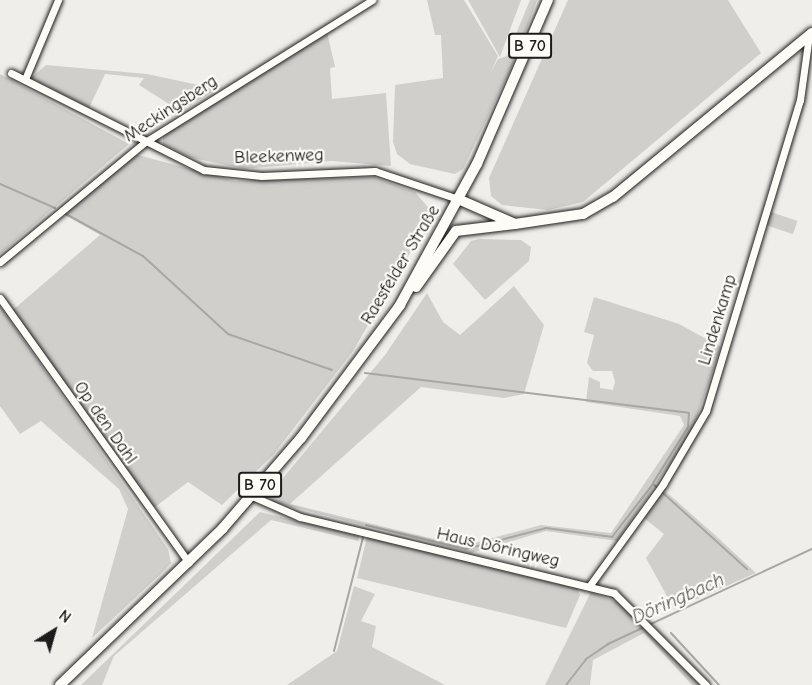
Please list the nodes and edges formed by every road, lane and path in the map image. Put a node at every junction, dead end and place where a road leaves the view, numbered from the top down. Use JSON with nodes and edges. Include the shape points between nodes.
{"nodes":[{"id":1,"x":58,"y":0,"type":"edge"},
{"id":2,"x":372,"y":0,"type":"edge"},
{"id":3,"x":548,"y":0,"type":"edge"},
{"id":4,"x":811,"y":34,"type":"edge"},
{"id":5,"x":11,"y":73,"type":"dead end"},
{"id":6,"x":25,"y":79,"type":"junction"},
{"id":7,"x":145,"y":142,"type":"junction"},
{"id":8,"x":459,"y":199,"type":"junction"},
{"id":9,"x":515,"y":224,"type":"junction"},
{"id":10,"x":0,"y":262,"type":"edge"},
{"id":11,"x":0,"y":298,"type":"edge"},
{"id":12,"x":400,"y":305,"type":"junction"},
{"id":13,"x":252,"y":496,"type":"junction"},
{"id":14,"x":189,"y":563,"type":"junction"},
{"id":15,"x":590,"y":585,"type":"junction"},
{"id":16,"x":60,"y":685,"type":"edge"},
{"id":17,"x":706,"y":685,"type":"edge"}],
"edges":[{"from":1,"to":6,"type":"street"},
{"from":2,"to":7,"type":"street","name":"Meckingsberg"},
{"from":3,"to":8,"type":"main road","number":"B 70"},
{"from":4,"to":9,"type":"main road","name":"Raesfelder Straße","via":[[598,207],[563,220]]},
{"from":4,"to":15,"type":"street","name":"Lindenkamp","via":[[800,100],[706,411],[663,484]]},
{"from":5,"to":6,"type":"street","name":"Bleekenweg"},
{"from":6,"to":7,"type":"street","name":"Bleekenweg"},
{"from":7,"to":8,"type":"street","name":"Bleekenweg","via":[[218,173],[375,171]]},
{"from":7,"to":10,"type":"street","name":"Meckingsberg"},
{"from":8,"to":9,"type":"main road","name":"Raesfelder Straße"},
{"from":8,"to":12,"type":"main road","name":"Raesfelder Straße","number":"B 70"},
{"from":9,"to":12,"type":"main road","via":[[456,231]]},
{"from":11,"to":14,"type":"street","name":"Op den Dahl"},
{"from":12,"to":13,"type":"main road","name":"Raesfelder Straße","number":"B 70"},
{"from":13,"to":14,"type":"main road","name":"Raesfelder Straße","number":"B 70"},
{"from":13,"to":15,"type":"street","name":"Haus Döringweg","via":[[300,517]]},
{"from":14,"to":16,"type":"main road","name":"Raesfelder Straße","number":"B 70"},
{"from":15,"to":17,"type":"street","name":"Haus Döringweg","via":[[624,599]]}]}
